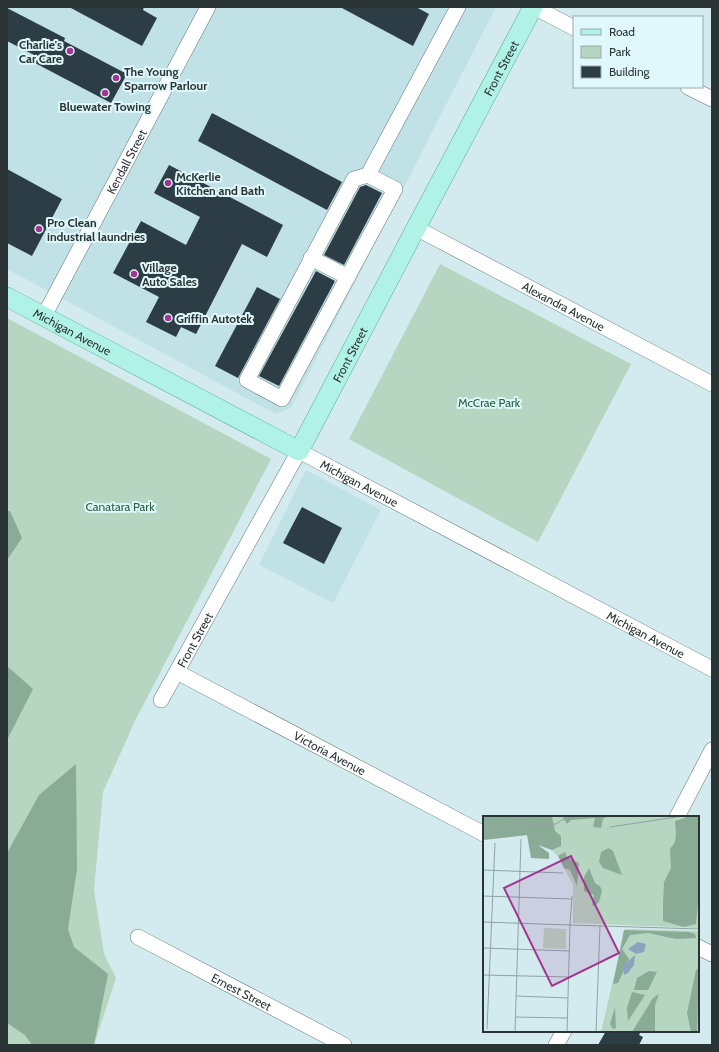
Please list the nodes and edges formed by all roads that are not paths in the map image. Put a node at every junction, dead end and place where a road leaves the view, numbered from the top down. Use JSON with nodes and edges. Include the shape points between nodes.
{"nodes":[{"id":1,"x":208,"y":7,"type":"edge"},
{"id":2,"x":458,"y":7,"type":"edge"},
{"id":3,"x":534,"y":7,"type":"edge"},
{"id":4,"x":573,"y":27,"type":"edge"},
{"id":5,"x":690,"y":88,"type":"edge"},
{"id":6,"x":712,"y":99,"type":"edge"},
{"id":7,"x":368,"y":175,"type":"junction"},
{"id":8,"x":416,"y":228,"type":"junction"},
{"id":9,"x":311,"y":258,"type":"junction"},
{"id":10,"x":348,"y":277,"type":"junction"},
{"id":11,"x":7,"y":297,"type":"edge"},
{"id":12,"x":44,"y":316,"type":"junction"},
{"id":13,"x":712,"y":384,"type":"edge"},
{"id":14,"x":299,"y":451,"type":"junction"},
{"id":15,"x":712,"y":669,"type":"edge"},
{"id":16,"x":177,"y":672,"type":"junction"},
{"id":17,"x":161,"y":700,"type":"dead end"},
{"id":18,"x":712,"y":750,"type":"edge"},
{"id":19,"x":678,"y":816,"type":"edge"},
{"id":20,"x":483,"y":833,"type":"edge"},
{"id":21,"x":138,"y":937,"type":"dead end"},
{"id":22,"x":699,"y":948,"type":"edge"},
{"id":23,"x":712,"y":954,"type":"edge"},
{"id":24,"x":563,"y":1032,"type":"edge"},
{"id":25,"x":344,"y":1045,"type":"edge"},
{"id":26,"x":556,"y":1045,"type":"edge"}],
"edges":[{"from":1,"to":12,"type":"street","name":"Kendall Street"},
{"from":2,"to":7,"type":"street"},
{"from":3,"to":4,"type":"street"},
{"from":3,"to":8,"type":"main road","name":"Front Street"},
{"from":5,"to":6,"type":"street"},
{"from":7,"to":9,"type":"street","via":[[354,179]]},
{"from":7,"to":10,"type":"street","via":[[394,189]]},
{"from":8,"to":13,"type":"street","name":"Alexandra Avenue"},
{"from":8,"to":14,"type":"main road","name":"Front Street"},
{"from":9,"to":10,"type":"street"},
{"from":9,"to":10,"type":"street","via":[[247,380],[282,399]]},
{"from":11,"to":12,"type":"main road","name":"Michigan Avenue"},
{"from":12,"to":14,"type":"main road","name":"Michigan Avenue"},
{"from":14,"to":15,"type":"street","name":"Michigan Avenue"},
{"from":14,"to":16,"type":"street","name":"Front Street"},
{"from":16,"to":17,"type":"street","name":"Front Street"},
{"from":16,"to":20,"type":"street","name":"Victoria Avenue"},
{"from":18,"to":19,"type":"street"},
{"from":21,"to":25,"type":"street","name":"Ernest Street"},
{"from":22,"to":23,"type":"street"},
{"from":24,"to":26,"type":"street"}]}
